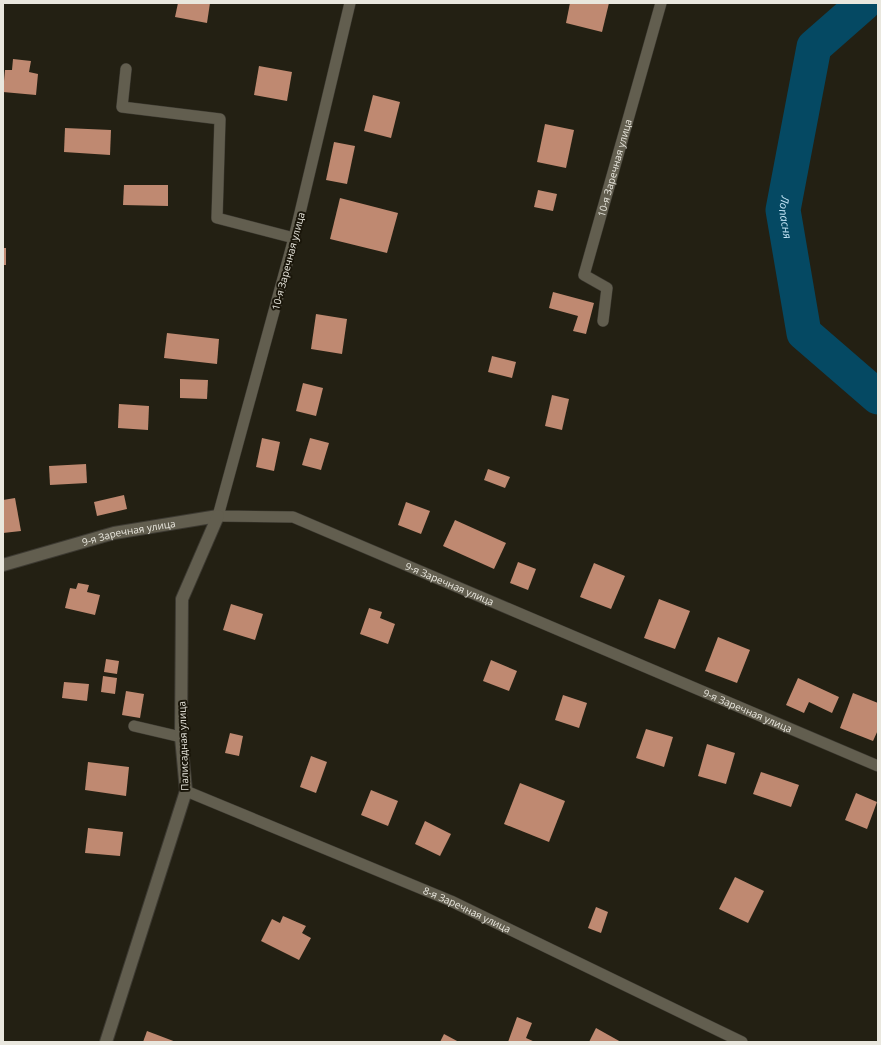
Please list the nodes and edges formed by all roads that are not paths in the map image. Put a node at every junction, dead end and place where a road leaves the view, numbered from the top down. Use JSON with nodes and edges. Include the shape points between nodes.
{"nodes":[{"id":1,"x":350,"y":3,"type":"edge"},
{"id":2,"x":661,"y":3,"type":"edge"},
{"id":3,"x":126,"y":69,"type":"dead end"},
{"id":4,"x":294,"y":238,"type":"junction"},
{"id":5,"x":603,"y":321,"type":"dead end"},
{"id":6,"x":218,"y":516,"type":"junction"},
{"id":7,"x":3,"y":565,"type":"edge"},
{"id":8,"x":134,"y":726,"type":"dead end"},
{"id":9,"x":181,"y":737,"type":"junction"},
{"id":10,"x":878,"y":766,"type":"edge"},
{"id":11,"x":186,"y":791,"type":"junction"},
{"id":12,"x":106,"y":1042,"type":"edge"},
{"id":13,"x":742,"y":1042,"type":"edge"}],
"edges":[{"from":1,"to":4,"type":"lane","name":"10-я Заречная улица"},
{"from":2,"to":5,"type":"lane","name":"10-я Заречная улица","via":[[584,275],[607,288]]},
{"from":3,"to":4,"type":"lane","via":[[122,107],[220,119],[218,218]]},
{"from":4,"to":6,"type":"lane","name":"10-я Заречная улица"},
{"from":6,"to":7,"type":"street","name":"9-я Заречная улица","via":[[114,533]]},
{"from":6,"to":9,"type":"street","name":"Палисадная улица","via":[[182,599]]},
{"from":6,"to":10,"type":"lane","name":"9-я Заречная улица","via":[[293,517]]},
{"from":8,"to":9,"type":"lane"},
{"from":9,"to":11,"type":"street","name":"Палисадная улица"},
{"from":11,"to":12,"type":"street","name":"Палисадная улица"},
{"from":11,"to":13,"type":"lane","name":"8-я Заречная улица","via":[[451,901]]}]}
